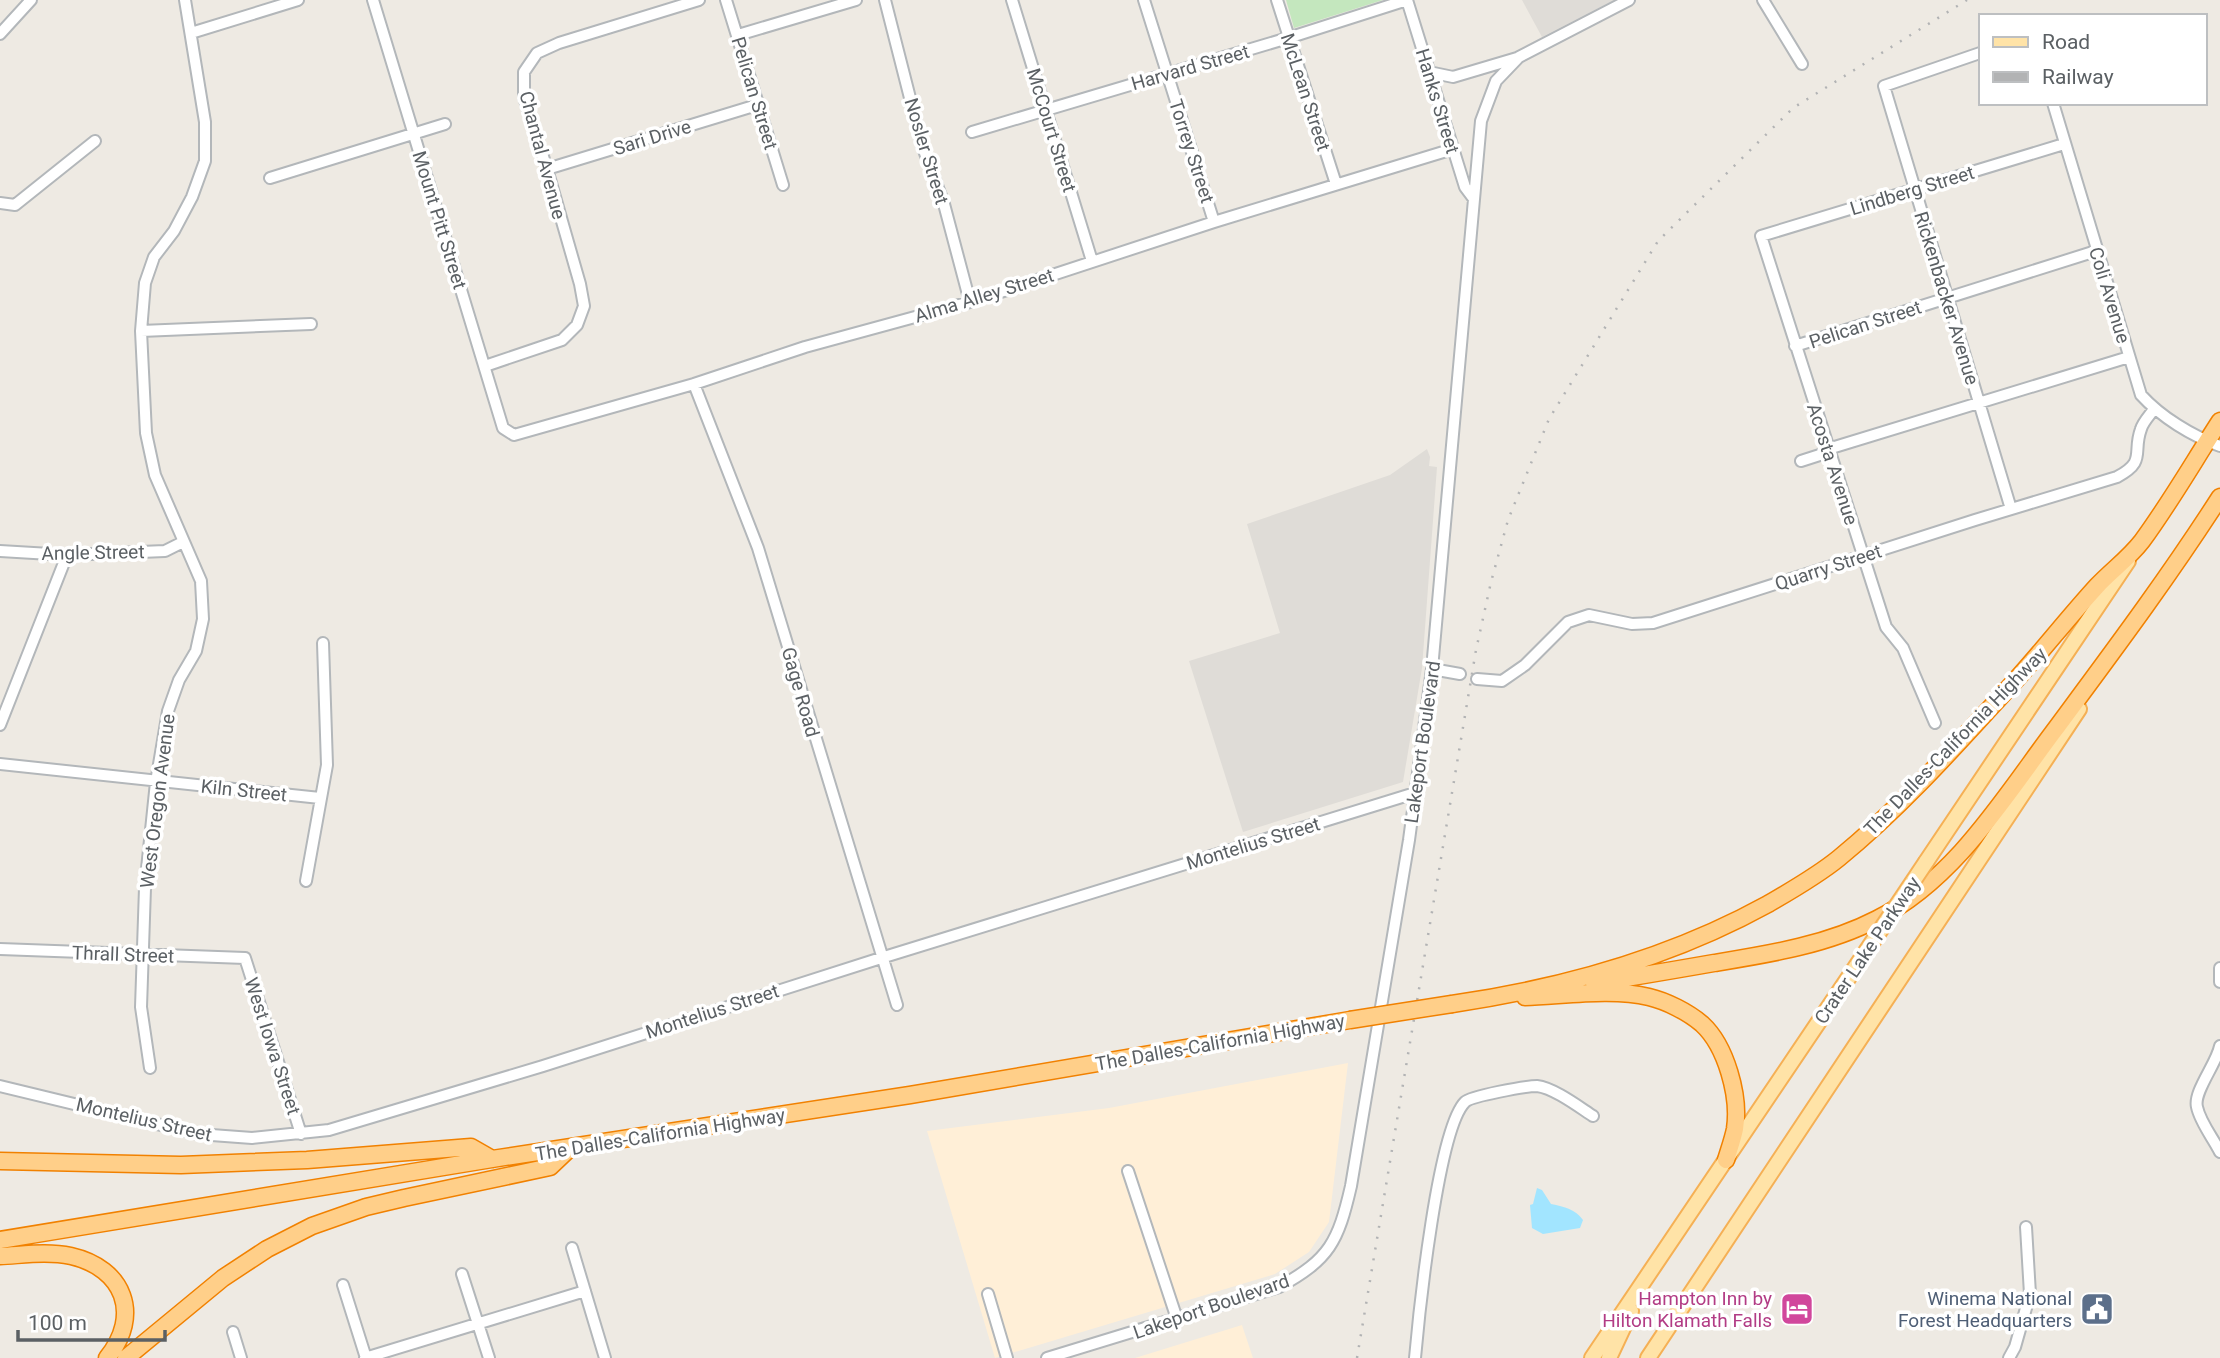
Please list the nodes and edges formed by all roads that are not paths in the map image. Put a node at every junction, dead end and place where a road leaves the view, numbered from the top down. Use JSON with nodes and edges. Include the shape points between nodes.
{"nodes":[{"id":1,"x":32,"y":0,"type":"edge"},
{"id":2,"x":185,"y":0,"type":"edge"},
{"id":3,"x":298,"y":0,"type":"edge"},
{"id":4,"x":373,"y":0,"type":"edge"},
{"id":5,"x":699,"y":0,"type":"edge"},
{"id":6,"x":726,"y":0,"type":"edge"},
{"id":7,"x":856,"y":0,"type":"edge"},
{"id":8,"x":885,"y":0,"type":"edge"},
{"id":9,"x":1012,"y":0,"type":"edge"},
{"id":10,"x":1144,"y":0,"type":"edge"},
{"id":11,"x":1277,"y":0,"type":"edge"},
{"id":12,"x":1407,"y":0,"type":"edge"},
{"id":13,"x":1629,"y":0,"type":"edge"},
{"id":14,"x":1763,"y":0,"type":"edge"},
{"id":15,"x":191,"y":33,"type":"junction"},
{"id":16,"x":0,"y":34,"type":"edge"},
{"id":17,"x":738,"y":35,"type":"junction"},
{"id":18,"x":1288,"y":38,"type":"junction"},
{"id":19,"x":1979,"y":53,"type":"edge"},
{"id":20,"x":1519,"y":57,"type":"junction"},
{"id":21,"x":1802,"y":64,"type":"dead end"},
{"id":22,"x":1429,"y":72,"type":"junction"},
{"id":23,"x":1167,"y":74,"type":"junction"},
{"id":24,"x":757,"y":105,"type":"junction"},
{"id":25,"x":2054,"y":105,"type":"edge"},
{"id":26,"x":1045,"y":109,"type":"junction"},
{"id":27,"x":445,"y":124,"type":"dead end"},
{"id":28,"x":971,"y":132,"type":"dead end"},
{"id":29,"x":413,"y":133,"type":"junction"},
{"id":30,"x":95,"y":141,"type":"dead end"},
{"id":31,"x":2064,"y":144,"type":"junction"},
{"id":32,"x":1453,"y":149,"type":"junction"},
{"id":33,"x":547,"y":169,"type":"junction"},
{"id":34,"x":270,"y":178,"type":"dead end"},
{"id":35,"x":1336,"y":184,"type":"junction"},
{"id":36,"x":783,"y":185,"type":"dead end"},
{"id":37,"x":1914,"y":189,"type":"junction"},
{"id":38,"x":1474,"y":199,"type":"junction"},
{"id":39,"x":0,"y":203,"type":"edge"},
{"id":40,"x":1214,"y":222,"type":"junction"},
{"id":41,"x":1761,"y":236,"type":"joint"},
{"id":42,"x":2096,"y":251,"type":"junction"},
{"id":43,"x":1092,"y":261,"type":"junction"},
{"id":44,"x":1947,"y":298,"type":"junction"},
{"id":45,"x":970,"y":302,"type":"junction"},
{"id":46,"x":311,"y":324,"type":"dead end"},
{"id":47,"x":141,"y":331,"type":"junction"},
{"id":48,"x":1795,"y":346,"type":"junction"},
{"id":49,"x":2129,"y":357,"type":"junction"},
{"id":50,"x":485,"y":366,"type":"junction"},
{"id":51,"x":694,"y":384,"type":"junction"},
{"id":52,"x":1980,"y":403,"type":"junction"},
{"id":53,"x":2154,"y":409,"type":"junction"},
{"id":54,"x":2220,"y":421,"type":"edge"},
{"id":55,"x":514,"y":435,"type":"joint"},
{"id":56,"x":2213,"y":444,"type":"edge"},
{"id":57,"x":1829,"y":450,"type":"junction"},
{"id":58,"x":1801,"y":461,"type":"dead end"},
{"id":59,"x":2220,"y":497,"type":"edge"},
{"id":60,"x":2011,"y":509,"type":"junction"},
{"id":61,"x":183,"y":542,"type":"junction"},
{"id":62,"x":2141,"y":542,"type":"junction"},
{"id":63,"x":0,"y":551,"type":"edge"},
{"id":64,"x":67,"y":555,"type":"junction"},
{"id":65,"x":1862,"y":556,"type":"junction"},
{"id":66,"x":2129,"y":631,"type":"junction"},
{"id":67,"x":323,"y":643,"type":"dead end"},
{"id":68,"x":1432,"y":669,"type":"junction"},
{"id":69,"x":1460,"y":674,"type":"dead end"},
{"id":70,"x":1477,"y":679,"type":"dead end"},
{"id":71,"x":1935,"y":723,"type":"dead end"},
{"id":72,"x":0,"y":725,"type":"edge"},
{"id":73,"x":0,"y":764,"type":"edge"},
{"id":74,"x":156,"y":782,"type":"junction"},
{"id":75,"x":1415,"y":793,"type":"junction"},
{"id":76,"x":320,"y":798,"type":"junction"},
{"id":77,"x":306,"y":881,"type":"dead end"},
{"id":78,"x":0,"y":949,"type":"edge"},
{"id":79,"x":143,"y":955,"type":"junction"},
{"id":80,"x":246,"y":958,"type":"joint"},
{"id":81,"x":881,"y":958,"type":"junction"},
{"id":82,"x":2220,"y":968,"type":"edge"},
{"id":83,"x":2220,"y":982,"type":"edge"},
{"id":84,"x":1484,"y":999,"type":"junction"},
{"id":85,"x":897,"y":1004,"type":"dead end"},
{"id":86,"x":2220,"y":1046,"type":"edge"},
{"id":87,"x":150,"y":1068,"type":"dead end"},
{"id":88,"x":0,"y":1086,"type":"edge"},
{"id":89,"x":1593,"y":1116,"type":"dead end"},
{"id":90,"x":302,"y":1134,"type":"junction"},
{"id":91,"x":570,"y":1148,"type":"junction"},
{"id":92,"x":2220,"y":1152,"type":"edge"},
{"id":93,"x":492,"y":1159,"type":"junction"},
{"id":94,"x":1726,"y":1160,"type":"junction"},
{"id":95,"x":0,"y":1161,"type":"edge"},
{"id":96,"x":1128,"y":1171,"type":"dead end"},
{"id":97,"x":2025,"y":1227,"type":"dead end"},
{"id":98,"x":0,"y":1240,"type":"edge"},
{"id":99,"x":572,"y":1248,"type":"dead end"},
{"id":100,"x":0,"y":1256,"type":"edge"},
{"id":101,"x":462,"y":1274,"type":"dead end"},
{"id":102,"x":343,"y":1285,"type":"dead end"},
{"id":103,"x":1638,"y":1290,"type":"junction"},
{"id":104,"x":586,"y":1291,"type":"junction"},
{"id":105,"x":988,"y":1294,"type":"dead end"},
{"id":106,"x":1177,"y":1319,"type":"junction"},
{"id":107,"x":478,"y":1323,"type":"junction"},
{"id":108,"x":233,"y":1332,"type":"dead end"},
{"id":109,"x":107,"y":1358,"type":"edge"},
{"id":110,"x":126,"y":1358,"type":"edge"},
{"id":111,"x":241,"y":1358,"type":"edge"},
{"id":112,"x":366,"y":1358,"type":"edge"},
{"id":113,"x":489,"y":1358,"type":"edge"},
{"id":114,"x":605,"y":1358,"type":"edge"},
{"id":115,"x":1007,"y":1358,"type":"edge"},
{"id":116,"x":1047,"y":1358,"type":"edge"},
{"id":117,"x":1415,"y":1358,"type":"edge"},
{"id":118,"x":1592,"y":1358,"type":"edge"},
{"id":119,"x":1609,"y":1358,"type":"edge"},
{"id":120,"x":1648,"y":1358,"type":"edge"},
{"id":121,"x":2009,"y":1358,"type":"edge"}],
"edges":[{"from":1,"to":16,"type":"street"},
{"from":2,"to":15,"type":"street","name":"West Oregon Avenue"},
{"from":3,"to":15,"type":"street"},
{"from":4,"to":29,"type":"street","name":"Mount Pitt Street"},
{"from":5,"to":33,"type":"street","name":"Chantal Avenue","via":[[537,53],[524,72],[524,97]]},
{"from":6,"to":17,"type":"street","name":"Pelican Street"},
{"from":7,"to":17,"type":"street"},
{"from":8,"to":45,"type":"street","name":"Nosler Street","via":[[922,145],[944,204]]},
{"from":9,"to":26,"type":"street","name":"McCourt Street"},
{"from":10,"to":23,"type":"street","name":"Torrey Street"},
{"from":11,"to":18,"type":"street","name":"McLean Street"},
{"from":12,"to":18,"type":"street","name":"Harvard Street"},
{"from":12,"to":22,"type":"street","name":"Hanks Street"},
{"from":13,"to":20,"type":"street","name":"Lakeport Boulevard"},
{"from":14,"to":21,"type":"street"},
{"from":15,"to":47,"type":"street","name":"West Oregon Avenue","via":[[205,122],[205,162],[186,208],[154,257],[145,283]]},
{"from":17,"to":24,"type":"street","name":"Pelican Street"},
{"from":18,"to":23,"type":"street","name":"Harvard Street"},
{"from":18,"to":35,"type":"street","name":"McLean Street"},
{"from":19,"to":37,"type":"street","name":"Rickenbacker Avenue","via":[[1884,86]]},
{"from":20,"to":22,"type":"street","via":[[1453,76]]},
{"from":20,"to":38,"type":"street","name":"Lakeport Boulevard","via":[[1496,81],[1481,121]]},
{"from":22,"to":32,"type":"street","name":"Hanks Street"},
{"from":23,"to":26,"type":"street","name":"Harvard Street"},
{"from":23,"to":40,"type":"street","name":"Torrey Street"},
{"from":24,"to":33,"type":"street","name":"Sari Drive"},
{"from":24,"to":36,"type":"street","name":"Pelican Street"},
{"from":25,"to":31,"type":"street","name":"Coli Avenue"},
{"from":26,"to":28,"type":"street","name":"Harvard Street"},
{"from":26,"to":43,"type":"street","name":"McCourt Street"},
{"from":27,"to":29,"type":"street"},
{"from":29,"to":34,"type":"street"},
{"from":29,"to":50,"type":"street","name":"Mount Pitt Street"},
{"from":30,"to":39,"type":"street","via":[[15,205]]},
{"from":31,"to":37,"type":"street","name":"Lindberg Street"},
{"from":31,"to":42,"type":"street","name":"Coli Avenue"},
{"from":32,"to":35,"type":"street","name":"Alma Alley Street"},
{"from":32,"to":38,"type":"street","name":"Hanks Street","via":[[1465,187]]},
{"from":33,"to":50,"type":"street","name":"Chantal Avenue","via":[[584,306],[577,325],[562,340]]},
{"from":35,"to":40,"type":"street","name":"Alma Alley Street"},
{"from":37,"to":41,"type":"street","name":"Lindberg Street"},
{"from":37,"to":44,"type":"street","name":"Rickenbacker Avenue"},
{"from":38,"to":68,"type":"street","name":"Lakeport Boulevard"},
{"from":40,"to":43,"type":"street","name":"Alma Alley Street"},
{"from":41,"to":48,"type":"street","name":"Acosta Avenue"},
{"from":42,"to":44,"type":"street","name":"Pelican Street"},
{"from":42,"to":49,"type":"street","name":"Coli Avenue"},
{"from":43,"to":45,"type":"street","name":"Alma Alley Street"},
{"from":44,"to":48,"type":"street","name":"Pelican Street"},
{"from":44,"to":52,"type":"street","name":"Rickenbacker Avenue"},
{"from":45,"to":51,"type":"street","name":"Alma Alley Street","via":[[805,347]]},
{"from":46,"to":47,"type":"street"},
{"from":47,"to":61,"type":"street","name":"West Oregon Avenue","via":[[146,433],[155,475]]},
{"from":48,"to":57,"type":"street","name":"Acosta Avenue"},
{"from":49,"to":52,"type":"street"},
{"from":49,"to":53,"type":"street","name":"Coli Avenue","via":[[2141,395]]},
{"from":50,"to":55,"type":"street","name":"Mount Pitt Street","via":[[503,428]]},
{"from":51,"to":55,"type":"street","name":"Alma Alley Street"},
{"from":51,"to":81,"type":"street","name":"Gage Road","via":[[758,548]]},
{"from":52,"to":57,"type":"street"},
{"from":52,"to":60,"type":"street","name":"Rickenbacker Avenue"},
{"from":53,"to":56,"type":"street","name":"Coli Avenue"},
{"from":53,"to":60,"type":"street","name":"Quarry Street","via":[[2140,429],[2131,470]]},
{"from":54,"to":56,"type":"highway","name":"The Dalles-California Highway"},
{"from":56,"to":62,"type":"highway","name":"The Dalles-California Highway"},
{"from":57,"to":58,"type":"street"},
{"from":57,"to":65,"type":"street","name":"Acosta Avenue"},
{"from":59,"to":66,"type":"highway"},
{"from":60,"to":65,"type":"street","name":"Quarry Street"},
{"from":61,"to":64,"type":"street","name":"Angle Street","via":[[165,551]]},
{"from":61,"to":74,"type":"street","name":"West Oregon Avenue","via":[[201,581],[203,619],[196,651],[168,711]]},
{"from":62,"to":84,"type":"highway","name":"The Dalles-California Highway","via":[[1940,762],[1837,860],[1740,919],[1661,954]]},
{"from":62,"to":94,"type":"main road","name":"Crater Lake Parkway","bridge":true},
{"from":63,"to":64,"type":"street","name":"Angle Street"},
{"from":64,"to":72,"type":"street"},
{"from":65,"to":70,"type":"street","name":"Quarry Street","via":[[1653,623],[1632,624],[1590,615],[1568,622],[1525,666],[1502,681]]},
{"from":65,"to":71,"type":"street","name":"Acosta Avenue","via":[[1885,627],[1903,648]]},
{"from":66,"to":84,"type":"highway","via":[[1962,851],[1914,895],[1878,918],[1779,952]]},
{"from":66,"to":120,"type":"main road"},
{"from":67,"to":76,"type":"street","via":[[327,765]]},
{"from":68,"to":69,"type":"street"},
{"from":68,"to":75,"type":"street","name":"Lakeport Boulevard"},
{"from":73,"to":74,"type":"street","name":"Kiln Street"},
{"from":74,"to":76,"type":"street","name":"Kiln Street"},
{"from":74,"to":79,"type":"street","name":"West Oregon Avenue"},
{"from":75,"to":81,"type":"street","name":"Montelius Street"},
{"from":75,"to":106,"type":"street","name":"Lakeport Boulevard","via":[[1342,1223],[1327,1251],[1308,1271],[1279,1287]]},
{"from":76,"to":77,"type":"street"},
{"from":78,"to":79,"type":"street","name":"Thrall Street"},
{"from":79,"to":80,"type":"street","name":"Thrall Street"},
{"from":79,"to":87,"type":"street","name":"West Oregon Avenue","via":[[141,1007]]},
{"from":80,"to":90,"type":"street","name":"West Iowa Street"},
{"from":81,"to":85,"type":"street","name":"Gage Road"},
{"from":81,"to":90,"type":"street","name":"Montelius Street","via":[[361,1121]]},
{"from":82,"to":83,"type":"street"},
{"from":84,"to":91,"type":"highway","name":"The Dalles-California Highway","bridge":true},
{"from":84,"to":94,"type":"highway","via":[[1648,997],[1702,1024],[1718,1045],[1734,1093],[1735,1126]]},
{"from":86,"to":92,"type":"street","via":[[2196,1107]]},
{"from":88,"to":90,"type":"street","name":"Montelius Street","via":[[198,1134],[240,1138]]},
{"from":89,"to":117,"type":"street","via":[[1537,1086],[1467,1099],[1457,1112],[1446,1147]]},
{"from":91,"to":93,"type":"highway","name":"The Dalles-California Highway"},
{"from":91,"to":110,"type":"highway","via":[[550,1167],[379,1204],[312,1226],[223,1278]]},
{"from":93,"to":95,"type":"highway","via":[[471,1147],[181,1165]]},
{"from":93,"to":98,"type":"highway","name":"The Dalles-California Highway"},
{"from":94,"to":103,"type":"main road","name":"Crater Lake Parkway"},
{"from":96,"to":106,"type":"street"},
{"from":97,"to":121,"type":"street","via":[[2030,1294]]},
{"from":99,"to":104,"type":"street"},
{"from":100,"to":109,"type":"highway","via":[[71,1256],[109,1273],[126,1309],[124,1328]]},
{"from":101,"to":107,"type":"street"},
{"from":102,"to":112,"type":"street"},
{"from":103,"to":118,"type":"main road","name":"Crater Lake Parkway"},
{"from":103,"to":119,"type":"main road"},
{"from":104,"to":107,"type":"street"},
{"from":104,"to":114,"type":"street"},
{"from":105,"to":115,"type":"street"},
{"from":106,"to":116,"type":"street","name":"Lakeport Boulevard"},
{"from":107,"to":112,"type":"street"},
{"from":107,"to":113,"type":"street"},
{"from":108,"to":111,"type":"street"}]}
